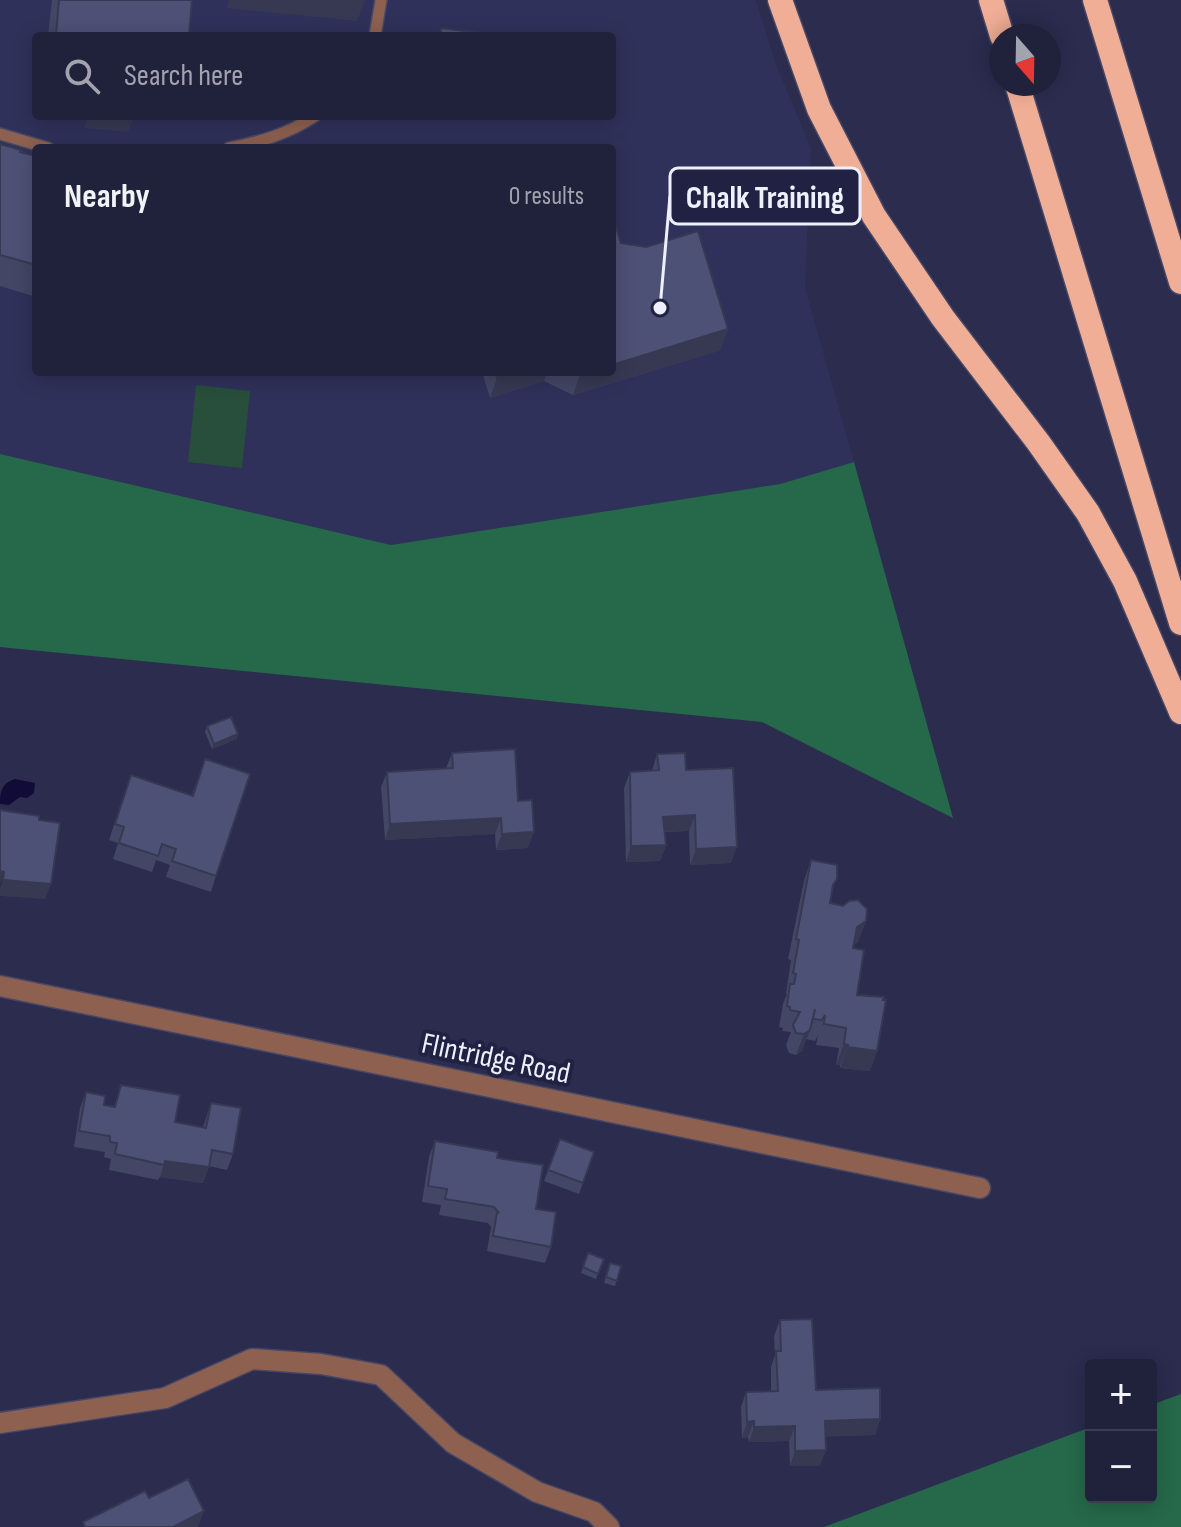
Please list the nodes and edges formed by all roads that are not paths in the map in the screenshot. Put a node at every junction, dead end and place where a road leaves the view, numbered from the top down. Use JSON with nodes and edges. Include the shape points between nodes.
{"nodes":[{"id":1,"x":381,"y":0,"type":"edge"},
{"id":2,"x":780,"y":0,"type":"edge"},
{"id":3,"x":991,"y":0,"type":"edge"},
{"id":4,"x":1095,"y":0,"type":"edge"},
{"id":5,"x":998,"y":24,"type":"edge"},
{"id":6,"x":376,"y":32,"type":"edge"},
{"id":7,"x":1021,"y":96,"type":"edge"},
{"id":8,"x":309,"y":120,"type":"edge"},
{"id":9,"x":0,"y":134,"type":"edge"},
{"id":10,"x":34,"y":144,"type":"edge"},
{"id":11,"x":250,"y":144,"type":"edge"},
{"id":12,"x":1181,"y":282,"type":"edge"},
{"id":13,"x":1181,"y":623,"type":"edge"},
{"id":14,"x":1181,"y":712,"type":"edge"},
{"id":15,"x":0,"y":986,"type":"edge"},
{"id":16,"x":980,"y":1188,"type":"dead end"},
{"id":17,"x":0,"y":1423,"type":"edge"},
{"id":18,"x":609,"y":1527,"type":"edge"}],
"edges":[{"from":1,"to":6,"type":"lane"},
{"from":2,"to":14,"type":"highway","via":[[819,109],[854,182],[904,262],[1088,513],[1125,581]]},
{"from":3,"to":5,"type":"highway"},
{"from":4,"to":12,"type":"highway"},
{"from":7,"to":13,"type":"highway"},
{"from":8,"to":11,"type":"lane"},
{"from":9,"to":10,"type":"lane"},
{"from":15,"to":16,"type":"street","name":"Flintridge Road"},
{"from":17,"to":18,"type":"street","via":[[165,1398],[252,1359],[321,1364],[381,1375],[453,1443],[537,1492],[594,1512]]}]}
